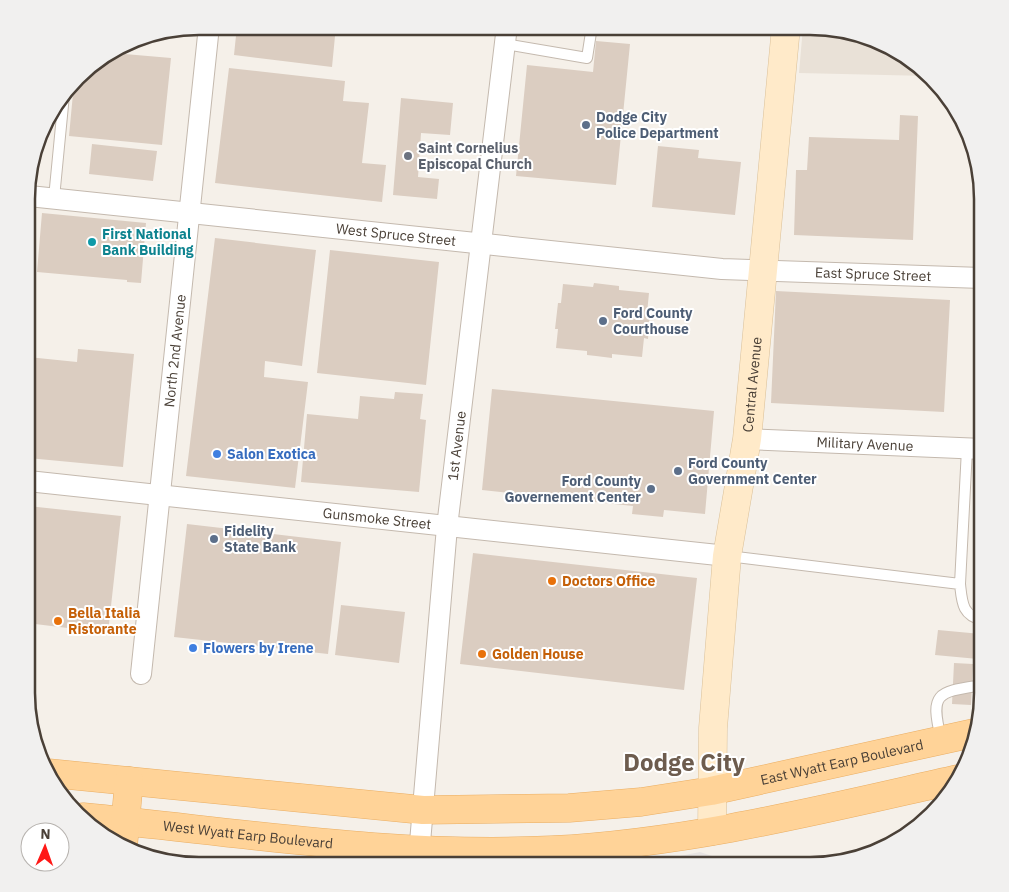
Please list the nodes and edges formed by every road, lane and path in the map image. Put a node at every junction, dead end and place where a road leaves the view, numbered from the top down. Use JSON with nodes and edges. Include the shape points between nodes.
{"nodes":[{"id":1,"x":208,"y":35,"type":"edge"},
{"id":2,"x":506,"y":35,"type":"edge"},
{"id":3,"x":591,"y":35,"type":"edge"},
{"id":4,"x":785,"y":35,"type":"edge"},
{"id":5,"x":63,"y":108,"type":"edge"},
{"id":6,"x":35,"y":196,"type":"edge"},
{"id":7,"x":54,"y":198,"type":"junction"},
{"id":8,"x":189,"y":211,"type":"junction"},
{"id":9,"x":480,"y":243,"type":"junction"},
{"id":10,"x":762,"y":270,"type":"junction"},
{"id":11,"x":974,"y":278,"type":"edge"},
{"id":12,"x":747,"y":439,"type":"junction"},
{"id":13,"x":974,"y":449,"type":"edge"},
{"id":14,"x":974,"y":458,"type":"edge"},
{"id":15,"x":35,"y":482,"type":"edge"},
{"id":16,"x":160,"y":494,"type":"junction"},
{"id":17,"x":447,"y":527,"type":"junction"},
{"id":18,"x":727,"y":556,"type":"junction"},
{"id":19,"x":960,"y":584,"type":"junction"},
{"id":20,"x":974,"y":618,"type":"edge"},
{"id":21,"x":141,"y":674,"type":"dead end"},
{"id":22,"x":974,"y":687,"type":"edge"},
{"id":23,"x":968,"y":733,"type":"edge"},
{"id":24,"x":942,"y":740,"type":"junction"},
{"id":25,"x":57,"y":774,"type":"edge"},
{"id":26,"x":948,"y":780,"type":"edge"},
{"id":27,"x":129,"y":781,"type":"junction"},
{"id":28,"x":711,"y":791,"type":"junction"},
{"id":29,"x":423,"y":810,"type":"junction"},
{"id":30,"x":104,"y":826,"type":"edge"},
{"id":31,"x":712,"y":832,"type":"junction"},
{"id":32,"x":124,"y":834,"type":"edge"},
{"id":33,"x":407,"y":857,"type":"edge"},
{"id":34,"x":419,"y":857,"type":"edge"},
{"id":35,"x":436,"y":857,"type":"edge"}],
"edges":[{"from":1,"to":8,"type":"street","name":"North 2nd Avenue"},
{"from":2,"to":3,"type":"lane","via":[[587,58]]},
{"from":2,"to":9,"type":"street","name":"1st Avenue"},
{"from":4,"to":10,"type":"street","name":"Central Avenue"},
{"from":5,"to":7,"type":"lane"},
{"from":6,"to":7,"type":"street","name":"West Spruce Street"},
{"from":7,"to":8,"type":"street","name":"West Spruce Street"},
{"from":8,"to":9,"type":"street","name":"West Spruce Street"},
{"from":8,"to":16,"type":"street","name":"North 2nd Avenue"},
{"from":9,"to":10,"type":"street","name":"West Spruce Street","via":[[722,269]]},
{"from":9,"to":17,"type":"street","name":"1st Avenue"},
{"from":10,"to":11,"type":"street","name":"East Spruce Street"},
{"from":10,"to":12,"type":"street","name":"Central Avenue"},
{"from":12,"to":13,"type":"street","name":"Military Avenue"},
{"from":12,"to":18,"type":"street","name":"Central Avenue"},
{"from":14,"to":19,"type":"lane"},
{"from":15,"to":16,"type":"street","name":"Gunsmoke Street"},
{"from":16,"to":17,"type":"street","name":"Gunsmoke Street"},
{"from":16,"to":21,"type":"street","name":"North 2nd Avenue"},
{"from":17,"to":18,"type":"street","name":"Gunsmoke Street"},
{"from":17,"to":29,"type":"street","name":"1st Avenue"},
{"from":18,"to":19,"type":"lane"},
{"from":18,"to":28,"type":"street","name":"Central Avenue"},
{"from":19,"to":20,"type":"lane","via":[[962,606]]},
{"from":22,"to":24,"type":"lane","via":[[944,692],[938,700],[936,716]]},
{"from":23,"to":24,"type":"main road","name":"East Wyatt Earp Boulevard"},
{"from":24,"to":28,"type":"main road","name":"East Wyatt Earp Boulevard"},
{"from":25,"to":27,"type":"main road"},
{"from":26,"to":31,"type":"main road"},
{"from":27,"to":29,"type":"main road"},
{"from":27,"to":32,"type":"main road"},
{"from":28,"to":29,"type":"main road","via":[[641,802],[569,808]]},
{"from":28,"to":31,"type":"street","name":"Central Avenue"},
{"from":29,"to":34,"type":"street","name":"1st Avenue"},
{"from":30,"to":32,"type":"main road","name":"West Wyatt Earp Boulevard"},
{"from":31,"to":35,"type":"main road","name":"West Wyatt Earp Boulevard","via":[[552,850]]},
{"from":32,"to":33,"type":"main road","name":"West Wyatt Earp Boulevard"}]}
